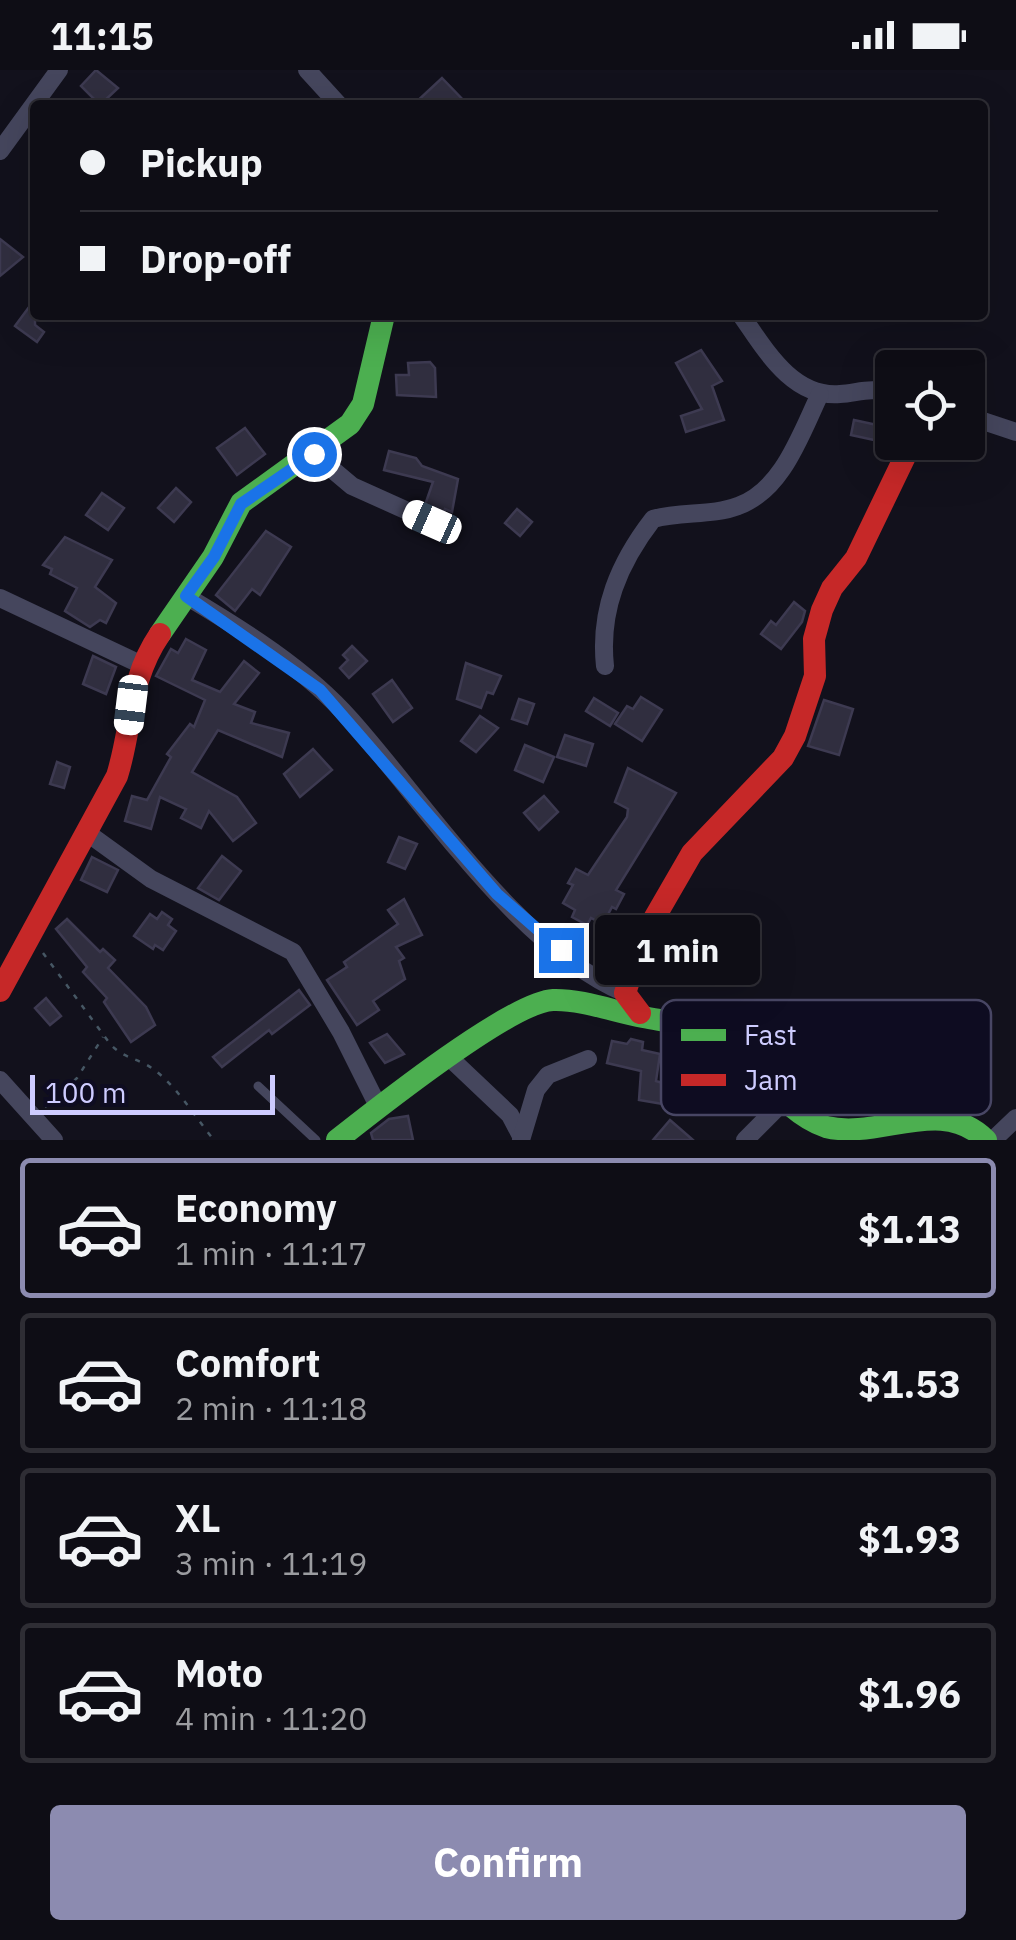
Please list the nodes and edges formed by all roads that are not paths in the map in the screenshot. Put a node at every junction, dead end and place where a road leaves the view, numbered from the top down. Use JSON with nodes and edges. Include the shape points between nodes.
{"nodes":[{"id":1,"x":59,"y":70,"type":"edge"},
{"id":2,"x":306,"y":70,"type":"edge"},
{"id":3,"x":37,"y":100,"type":"edge"},
{"id":4,"x":334,"y":100,"type":"edge"},
{"id":5,"x":30,"y":110,"type":"edge"},
{"id":6,"x":0,"y":151,"type":"edge"},
{"id":7,"x":378,"y":320,"type":"edge"},
{"id":8,"x":745,"y":320,"type":"edge"},
{"id":9,"x":875,"y":389,"type":"edge"},
{"id":10,"x":820,"y":394,"type":"junction"},
{"id":11,"x":985,"y":422,"type":"edge"},
{"id":12,"x":1016,"y":432,"type":"edge"},
{"id":13,"x":314,"y":454,"type":"junction"},
{"id":14,"x":903,"y":460,"type":"edge"},
{"id":15,"x":432,"y":522,"type":"dead end"},
{"id":16,"x":186,"y":596,"type":"junction"},
{"id":17,"x":0,"y":598,"type":"edge"},
{"id":18,"x":142,"y":665,"type":"junction"},
{"id":19,"x":605,"y":666,"type":"dead end"},
{"id":20,"x":86,"y":832,"type":"junction"},
{"id":21,"x":0,"y":990,"type":"edge"},
{"id":22,"x":625,"y":993,"type":"junction"},
{"id":23,"x":640,"y":1014,"type":"junction"},
{"id":24,"x":661,"y":1019,"type":"edge"},
{"id":25,"x":588,"y":1059,"type":"dead end"},
{"id":26,"x":452,"y":1060,"type":"junction"},
{"id":27,"x":0,"y":1080,"type":"edge"},
{"id":28,"x":258,"y":1086,"type":"dead end"},
{"id":29,"x":378,"y":1106,"type":"junction"},
{"id":30,"x":770,"y":1115,"type":"edge"},
{"id":31,"x":798,"y":1115,"type":"edge"},
{"id":32,"x":1016,"y":1118,"type":"edge"},
{"id":33,"x":521,"y":1138,"type":"edge"},
{"id":34,"x":54,"y":1140,"type":"edge"},
{"id":35,"x":316,"y":1140,"type":"edge"},
{"id":36,"x":338,"y":1140,"type":"edge"},
{"id":37,"x":745,"y":1140,"type":"edge"},
{"id":38,"x":990,"y":1140,"type":"edge"}],
"edges":[{"from":1,"to":3,"type":"street"},
{"from":2,"to":4,"type":"street"},
{"from":5,"to":6,"type":"street"},
{"from":7,"to":13,"type":"street","via":[[363,404]]},
{"from":8,"to":10,"type":"street","via":[[791,378]]},
{"from":9,"to":10,"type":"street"},
{"from":10,"to":19,"type":"street","via":[[778,475],[757,495],[739,506],[653,519],[616,579],[606,610]]},
{"from":11,"to":12,"type":"street"},
{"from":13,"to":15,"type":"street","via":[[352,486]]},
{"from":13,"to":16,"type":"street","via":[[241,504]]},
{"from":14,"to":22,"type":"street","via":[[856,558],[822,610],[814,676],[784,758],[692,853],[644,936]]},
{"from":16,"to":18,"type":"street"},
{"from":16,"to":22,"type":"street","via":[[320,690],[497,894],[587,971]]},
{"from":17,"to":18,"type":"street"},
{"from":18,"to":20,"type":"street","via":[[117,776]]},
{"from":20,"to":21,"type":"street"},
{"from":20,"to":29,"type":"street","via":[[151,879],[292,952]]},
{"from":22,"to":23,"type":"street"},
{"from":23,"to":24,"type":"street"},
{"from":23,"to":26,"type":"street","via":[[542,1000]]},
{"from":25,"to":33,"type":"street","via":[[548,1075],[536,1090]]},
{"from":26,"to":29,"type":"street"},
{"from":26,"to":33,"type":"street","via":[[510,1116]]},
{"from":27,"to":34,"type":"street"},
{"from":28,"to":35,"type":"lane"},
{"from":29,"to":36,"type":"street"},
{"from":30,"to":37,"type":"street"},
{"from":31,"to":38,"type":"street","via":[[830,1129],[930,1120],[971,1125]]},
{"from":32,"to":38,"type":"street"}]}
